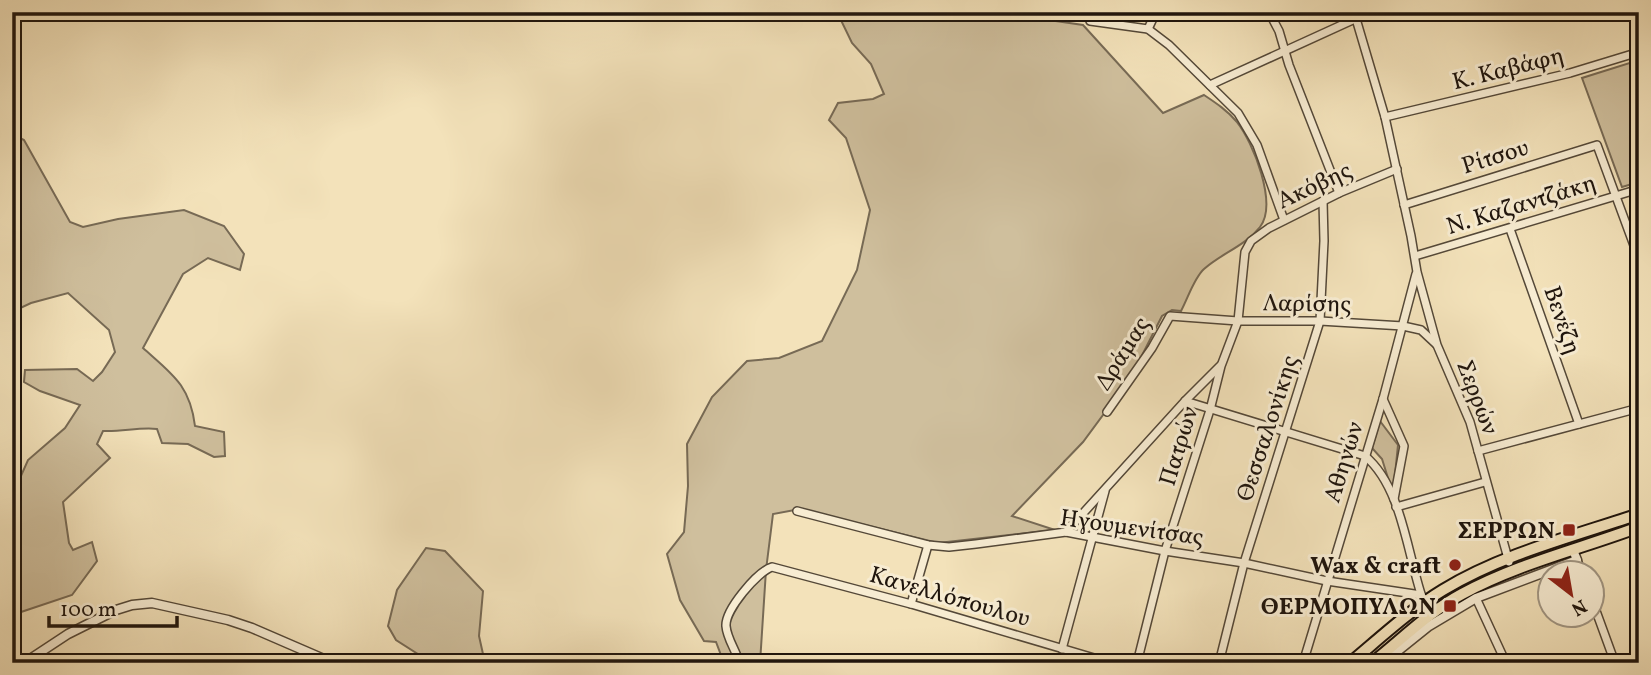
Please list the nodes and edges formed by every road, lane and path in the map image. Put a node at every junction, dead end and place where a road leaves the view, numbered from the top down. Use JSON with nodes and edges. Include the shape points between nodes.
{"nodes":[{"id":1,"x":1088,"y":12,"type":"edge"},
{"id":2,"x":1157,"y":12,"type":"edge"},
{"id":3,"x":1269,"y":12,"type":"edge"},
{"id":4,"x":1374,"y":12,"type":"edge"},
{"id":5,"x":1355,"y":15,"type":"edge"},
{"id":6,"x":1148,"y":29,"type":"junction"},
{"id":7,"x":1286,"y":52,"type":"junction"},
{"id":8,"x":1639,"y":52,"type":"edge"},
{"id":9,"x":1210,"y":85,"type":"junction"},
{"id":10,"x":1385,"y":117,"type":"junction"},
{"id":11,"x":1396,"y":169,"type":"junction"},
{"id":12,"x":1639,"y":189,"type":"edge"},
{"id":13,"x":1339,"y":193,"type":"junction"},
{"id":14,"x":1617,"y":195,"type":"junction"},
{"id":15,"x":1323,"y":201,"type":"junction"},
{"id":16,"x":1404,"y":205,"type":"junction"},
{"id":17,"x":1284,"y":220,"type":"junction"},
{"id":18,"x":1510,"y":229,"type":"junction"},
{"id":19,"x":1251,"y":241,"type":"joint"},
{"id":20,"x":1415,"y":256,"type":"junction"},
{"id":21,"x":1639,"y":259,"type":"edge"},
{"id":22,"x":1417,"y":272,"type":"junction"},
{"id":23,"x":1170,"y":316,"type":"joint"},
{"id":24,"x":1238,"y":321,"type":"junction"},
{"id":25,"x":1320,"y":321,"type":"junction"},
{"id":26,"x":1403,"y":326,"type":"junction"},
{"id":27,"x":1437,"y":345,"type":"junction"},
{"id":28,"x":1221,"y":366,"type":"junction"},
{"id":29,"x":1383,"y":399,"type":"junction"},
{"id":30,"x":1185,"y":401,"type":"junction"},
{"id":31,"x":1639,"y":408,"type":"edge"},
{"id":32,"x":1210,"y":410,"type":"junction"},
{"id":33,"x":1107,"y":412,"type":"dead end"},
{"id":34,"x":1579,"y":424,"type":"junction"},
{"id":35,"x":1286,"y":433,"type":"junction"},
{"id":36,"x":1478,"y":451,"type":"junction"},
{"id":37,"x":1365,"y":456,"type":"junction"},
{"id":38,"x":1485,"y":482,"type":"junction"},
{"id":39,"x":1105,"y":490,"type":"junction"},
{"id":40,"x":1395,"y":503,"type":"junction"},
{"id":41,"x":797,"y":511,"type":"dead end"},
{"id":42,"x":1639,"y":514,"type":"edge"},
{"id":43,"x":1639,"y":527,"type":"edge"},
{"id":44,"x":1066,"y":532,"type":"junction"},
{"id":45,"x":1093,"y":537,"type":"junction"},
{"id":46,"x":928,"y":545,"type":"junction"},
{"id":47,"x":1165,"y":551,"type":"junction"},
{"id":48,"x":1575,"y":555,"type":"junction"},
{"id":49,"x":1508,"y":559,"type":"junction"},
{"id":50,"x":1577,"y":560,"type":"edge"},
{"id":51,"x":1244,"y":563,"type":"junction"},
{"id":52,"x":1512,"y":572,"type":"junction"},
{"id":53,"x":1327,"y":581,"type":"junction"},
{"id":54,"x":1476,"y":598,"type":"junction"},
{"id":55,"x":1423,"y":599,"type":"junction"},
{"id":56,"x":911,"y":604,"type":"junction"},
{"id":57,"x":1602,"y":630,"type":"edge"},
{"id":58,"x":1062,"y":649,"type":"junction"},
{"id":59,"x":24,"y":663,"type":"edge"},
{"id":60,"x":333,"y":663,"type":"edge"},
{"id":61,"x":737,"y":663,"type":"edge"},
{"id":62,"x":1111,"y":663,"type":"edge"},
{"id":63,"x":1137,"y":663,"type":"edge"},
{"id":64,"x":1219,"y":663,"type":"edge"},
{"id":65,"x":1303,"y":663,"type":"edge"},
{"id":66,"x":1350,"y":663,"type":"edge"},
{"id":67,"x":1373,"y":663,"type":"edge"},
{"id":68,"x":1382,"y":663,"type":"edge"},
{"id":69,"x":1506,"y":663,"type":"edge"},
{"id":70,"x":1615,"y":663,"type":"edge"}],
"edges":[{"from":1,"to":6,"type":"street","via":[[1090,21]]},
{"from":2,"to":6,"type":"street"},
{"from":3,"to":7,"type":"street"},
{"from":4,"to":5,"type":"street"},
{"from":5,"to":7,"type":"street"},
{"from":5,"to":10,"type":"street"},
{"from":6,"to":9,"type":"street"},
{"from":7,"to":9,"type":"street"},
{"from":7,"to":13,"type":"street"},
{"from":8,"to":10,"type":"street","name":"Κ. Καβάφη"},
{"from":9,"to":17,"type":"street","via":[[1250,129]]},
{"from":10,"to":11,"type":"street"},
{"from":11,"to":13,"type":"street","name":"Ακόβης"},
{"from":11,"to":16,"type":"street"},
{"from":12,"to":14,"type":"street","name":"Ν. Καζαντζάκη"},
{"from":13,"to":15,"type":"street","name":"Ακόβης"},
{"from":14,"to":16,"type":"street","name":"Ρίτσου","via":[[1597,145]]},
{"from":14,"to":18,"type":"street","name":"Ν. Καζαντζάκη"},
{"from":14,"to":21,"type":"street"},
{"from":15,"to":17,"type":"street","name":"Ακόβης"},
{"from":15,"to":25,"type":"street","name":"Θεσσαλονίκης"},
{"from":16,"to":20,"type":"street","name":"Σερρών"},
{"from":17,"to":19,"type":"street","name":"Ακόβης"},
{"from":18,"to":20,"type":"street","name":"Ν. Καζαντζάκη"},
{"from":18,"to":34,"type":"street","name":"Βενέζη"},
{"from":19,"to":24,"type":"street","name":"Πατρών","via":[[1242,269]]},
{"from":20,"to":22,"type":"street","name":"Σερρών"},
{"from":22,"to":26,"type":"street","name":"Αθηνών"},
{"from":22,"to":27,"type":"street","name":"Σερρών"},
{"from":23,"to":24,"type":"street","name":"Λαρίσης"},
{"from":23,"to":33,"type":"street","name":"Δράμας"},
{"from":24,"to":25,"type":"street","name":"Λαρίσης"},
{"from":24,"to":28,"type":"street","name":"Πατρών"},
{"from":25,"to":26,"type":"street","name":"Λαρίσης"},
{"from":25,"to":35,"type":"street","name":"Θεσσαλονίκης"},
{"from":26,"to":27,"type":"street","name":"Λαρίσης","via":[[1421,330]]},
{"from":26,"to":29,"type":"street","name":"Αθηνών"},
{"from":27,"to":36,"type":"street","name":"Σερρών"},
{"from":28,"to":30,"type":"street"},
{"from":28,"to":32,"type":"street","name":"Πατρών"},
{"from":29,"to":37,"type":"street","name":"Αθηνών"},
{"from":29,"to":40,"type":"street","via":[[1404,446]]},
{"from":30,"to":32,"type":"street"},
{"from":30,"to":39,"type":"street"},
{"from":31,"to":34,"type":"street"},
{"from":32,"to":35,"type":"street"},
{"from":32,"to":47,"type":"street","name":"Πατρών"},
{"from":34,"to":36,"type":"street"},
{"from":35,"to":37,"type":"street"},
{"from":35,"to":51,"type":"street","name":"Θεσσαλονίκης"},
{"from":36,"to":38,"type":"street","name":"Σερρών"},
{"from":37,"to":40,"type":"street","via":[[1382,475]]},
{"from":37,"to":53,"type":"street","name":"Αθηνών"},
{"from":38,"to":40,"type":"street"},
{"from":38,"to":49,"type":"street","name":"Σερρών"},
{"from":39,"to":44,"type":"street"},
{"from":39,"to":45,"type":"street"},
{"from":40,"to":55,"type":"street"},
{"from":41,"to":46,"type":"street","name":"Ηγουμενίτσας"},
{"from":42,"to":49,"type":"main road"},
{"from":43,"to":48,"type":"main road"},
{"from":44,"to":45,"type":"street","name":"Ηγουμενίτσας"},
{"from":44,"to":46,"type":"street","name":"Ηγουμενίτσας"},
{"from":45,"to":47,"type":"street","name":"Ηγουμενίτσας"},
{"from":45,"to":58,"type":"street"},
{"from":46,"to":56,"type":"street"},
{"from":47,"to":51,"type":"street","name":"Ηγουμενίτσας"},
{"from":47,"to":63,"type":"street","name":"Πατρών"},
{"from":48,"to":50,"type":"street"},
{"from":48,"to":52,"type":"main road"},
{"from":48,"to":54,"type":"street"},
{"from":49,"to":52,"type":"street","name":"Σερρών"},
{"from":49,"to":55,"type":"main road"},
{"from":51,"to":53,"type":"street","name":"Ηγουμενίτσας"},
{"from":51,"to":64,"type":"street","name":"Θεσσαλονίκης"},
{"from":52,"to":67,"type":"main road","via":[[1448,603]]},
{"from":53,"to":55,"type":"street","name":"Ηγουμενίτσας"},
{"from":53,"to":65,"type":"street","name":"Αθηνών"},
{"from":54,"to":68,"type":"street","via":[[1429,626]]},
{"from":54,"to":69,"type":"street"},
{"from":55,"to":66,"type":"main road"},
{"from":56,"to":58,"type":"street","name":"Κανελλόπουλου"},
{"from":56,"to":61,"type":"street","name":"Κανελλόπουλου","via":[[768,568],[756,576],[727,618]]},
{"from":57,"to":70,"type":"street"},
{"from":58,"to":62,"type":"street","name":"Κανελλόπουλου"},
{"from":59,"to":60,"type":"street","via":[[116,610],[152,603],[240,624]]}]}
